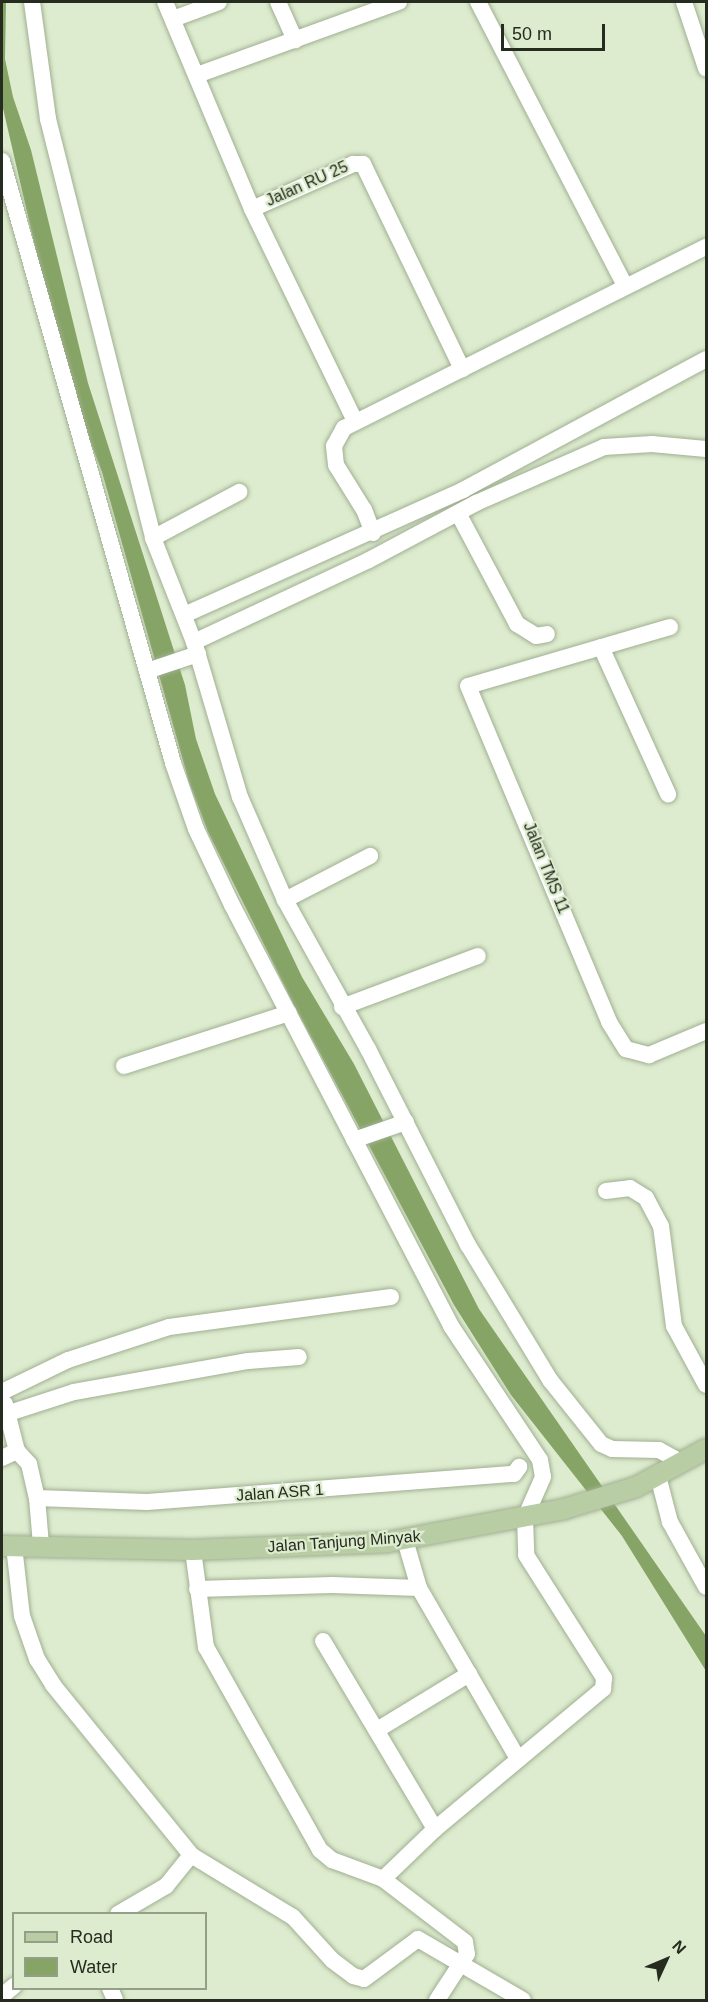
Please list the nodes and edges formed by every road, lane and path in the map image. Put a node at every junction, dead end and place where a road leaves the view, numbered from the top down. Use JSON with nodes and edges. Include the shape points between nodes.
{"nodes":[{"id":1,"x":32,"y":2,"type":"edge"},
{"id":2,"x":165,"y":2,"type":"edge"},
{"id":3,"x":219,"y":2,"type":"edge"},
{"id":4,"x":278,"y":2,"type":"edge"},
{"id":5,"x":399,"y":2,"type":"edge"},
{"id":6,"x":478,"y":2,"type":"edge"},
{"id":7,"x":684,"y":2,"type":"edge"},
{"id":8,"x":173,"y":19,"type":"junction"},
{"id":9,"x":295,"y":40,"type":"junction"},
{"id":10,"x":706,"y":68,"type":"edge"},
{"id":11,"x":197,"y":75,"type":"junction"},
{"id":12,"x":3,"y":172,"type":"edge"},
{"id":13,"x":252,"y":209,"type":"junction"},
{"id":14,"x":706,"y":247,"type":"edge"},
{"id":15,"x":625,"y":285,"type":"junction"},
{"id":16,"x":706,"y":359,"type":"edge"},
{"id":17,"x":462,"y":369,"type":"junction"},
{"id":18,"x":355,"y":421,"type":"junction"},
{"id":19,"x":706,"y":449,"type":"edge"},
{"id":20,"x":501,"y":469,"type":"junction"},
{"id":21,"x":511,"y":487,"type":"junction"},
{"id":22,"x":239,"y":492,"type":"dead end"},
{"id":23,"x":458,"y":513,"type":"junction"},
{"id":24,"x":373,"y":533,"type":"junction"},
{"id":25,"x":153,"y":538,"type":"junction"},
{"id":26,"x":183,"y":615,"type":"junction"},
{"id":27,"x":670,"y":627,"type":"dead end"},
{"id":28,"x":547,"y":634,"type":"dead end"},
{"id":29,"x":601,"y":647,"type":"junction"},
{"id":30,"x":194,"y":651,"type":"junction"},
{"id":31,"x":151,"y":670,"type":"junction"},
{"id":32,"x":668,"y":794,"type":"dead end"},
{"id":33,"x":370,"y":856,"type":"dead end"},
{"id":34,"x":285,"y":900,"type":"junction"},
{"id":35,"x":478,"y":956,"type":"dead end"},
{"id":36,"x":342,"y":1007,"type":"junction"},
{"id":37,"x":289,"y":1013,"type":"junction"},
{"id":38,"x":706,"y":1031,"type":"edge"},
{"id":39,"x":124,"y":1065,"type":"dead end"},
{"id":40,"x":403,"y":1123,"type":"junction"},
{"id":41,"x":358,"y":1138,"type":"junction"},
{"id":42,"x":606,"y":1191,"type":"dead end"},
{"id":43,"x":391,"y":1297,"type":"dead end"},
{"id":44,"x":299,"y":1357,"type":"dead end"},
{"id":45,"x":706,"y":1385,"type":"edge"},
{"id":46,"x":2,"y":1392,"type":"edge"},
{"id":47,"x":2,"y":1397,"type":"edge"},
{"id":48,"x":6,"y":1414,"type":"junction"},
{"id":49,"x":706,"y":1449,"type":"edge"},
{"id":50,"x":9,"y":1455,"type":"edge"},
{"id":51,"x":682,"y":1463,"type":"junction"},
{"id":52,"x":519,"y":1467,"type":"dead end"},
{"id":53,"x":658,"y":1476,"type":"junction"},
{"id":54,"x":37,"y":1498,"type":"junction"},
{"id":55,"x":525,"y":1518,"type":"junction"},
{"id":56,"x":405,"y":1540,"type":"junction"},
{"id":57,"x":41,"y":1545,"type":"junction"},
{"id":58,"x":8,"y":1546,"type":"edge"},
{"id":59,"x":193,"y":1550,"type":"junction"},
{"id":60,"x":706,"y":1587,"type":"edge"},
{"id":61,"x":418,"y":1588,"type":"junction"},
{"id":62,"x":197,"y":1589,"type":"junction"},
{"id":63,"x":323,"y":1641,"type":"dead end"},
{"id":64,"x":469,"y":1674,"type":"junction"},
{"id":65,"x":377,"y":1731,"type":"junction"},
{"id":66,"x":518,"y":1759,"type":"junction"},
{"id":67,"x":435,"y":1829,"type":"junction"},
{"id":68,"x":191,"y":1856,"type":"junction"},
{"id":69,"x":383,"y":1879,"type":"junction"},
{"id":70,"x":121,"y":1912,"type":"edge"},
{"id":71,"x":463,"y":1963,"type":"junction"},
{"id":72,"x":437,"y":2001,"type":"edge"},
{"id":73,"x":523,"y":2001,"type":"edge"}],
"edges":[{"from":1,"to":25,"type":"street","via":[[48,119]]},
{"from":2,"to":8,"type":"street"},
{"from":3,"to":8,"type":"street"},
{"from":4,"to":9,"type":"street"},
{"from":5,"to":9,"type":"street"},
{"from":6,"to":15,"type":"street"},
{"from":7,"to":10,"type":"street"},
{"from":8,"to":11,"type":"street"},
{"from":9,"to":11,"type":"street"},
{"from":11,"to":13,"type":"street"},
{"from":12,"to":31,"type":"street"},
{"from":13,"to":17,"type":"street","name":"Jalan RU 25","via":[[353,164],[363,164]]},
{"from":13,"to":18,"type":"street"},
{"from":14,"to":15,"type":"street"},
{"from":15,"to":17,"type":"street"},
{"from":16,"to":20,"type":"street"},
{"from":17,"to":18,"type":"street"},
{"from":18,"to":24,"type":"street","via":[[344,428],[334,446],[336,465]]},
{"from":19,"to":21,"type":"street","via":[[621,443]]},
{"from":20,"to":21,"type":"street"},
{"from":20,"to":24,"type":"street"},
{"from":21,"to":23,"type":"street"},
{"from":22,"to":25,"type":"street"},
{"from":23,"to":28,"type":"street","via":[[517,624],[536,636]]},
{"from":23,"to":30,"type":"street"},
{"from":24,"to":26,"type":"street"},
{"from":25,"to":26,"type":"street"},
{"from":26,"to":30,"type":"street"},
{"from":27,"to":29,"type":"street"},
{"from":29,"to":32,"type":"street"},
{"from":29,"to":38,"type":"street","name":"Jalan TMS 11","via":[[468,686],[609,1022],[626,1049],[649,1055]]},
{"from":30,"to":31,"type":"street"},
{"from":30,"to":34,"type":"street","via":[[240,797]]},
{"from":31,"to":37,"type":"street","via":[[196,829]]},
{"from":33,"to":34,"type":"street"},
{"from":34,"to":36,"type":"street"},
{"from":35,"to":36,"type":"street"},
{"from":36,"to":40,"type":"street"},
{"from":37,"to":39,"type":"street"},
{"from":37,"to":41,"type":"street"},
{"from":40,"to":41,"type":"street"},
{"from":40,"to":51,"type":"street","via":[[468,1245],[550,1380],[601,1444],[612,1449],[659,1450]]},
{"from":41,"to":55,"type":"street","via":[[451,1326],[540,1460],[543,1477]]},
{"from":42,"to":45,"type":"street","via":[[630,1188],[646,1198],[661,1226],[674,1326]]},
{"from":43,"to":46,"type":"street","via":[[169,1327],[68,1360]]},
{"from":44,"to":48,"type":"street","via":[[248,1361],[74,1392]]},
{"from":47,"to":48,"type":"street"},
{"from":48,"to":50,"type":"street"},
{"from":49,"to":51,"type":"main road","name":"Jalan Tanjung Minyak"},
{"from":50,"to":54,"type":"street","via":[[29,1464]]},
{"from":51,"to":53,"type":"main road","name":"Jalan Tanjung Minyak"},
{"from":52,"to":54,"type":"street","name":"Jalan ASR 1","via":[[514,1474],[147,1502]]},
{"from":53,"to":55,"type":"main road","name":"Jalan Tanjung Minyak","via":[[636,1487]]},
{"from":53,"to":60,"type":"street","via":[[670,1522]]},
{"from":54,"to":57,"type":"street"},
{"from":55,"to":56,"type":"main road","name":"Jalan Tanjung Minyak"},
{"from":55,"to":66,"type":"street","via":[[526,1555],[604,1678],[603,1689]]},
{"from":56,"to":59,"type":"main road","name":"Jalan Tanjung Minyak"},
{"from":56,"to":61,"type":"street"},
{"from":57,"to":58,"type":"main road","name":"Jalan Tanjung Minyak"},
{"from":57,"to":59,"type":"main road","name":"Jalan Tanjung Minyak"},
{"from":58,"to":68,"type":"street","via":[[22,1616],[37,1659],[52,1685]]},
{"from":59,"to":62,"type":"street"},
{"from":61,"to":62,"type":"street","via":[[332,1585]]},
{"from":61,"to":64,"type":"street"},
{"from":62,"to":69,"type":"street","via":[[206,1647],[320,1850],[332,1860]]},
{"from":63,"to":65,"type":"street"},
{"from":64,"to":65,"type":"street"},
{"from":64,"to":66,"type":"street"},
{"from":65,"to":67,"type":"street"},
{"from":66,"to":67,"type":"street"},
{"from":67,"to":69,"type":"street"},
{"from":68,"to":70,"type":"street","via":[[166,1886]]},
{"from":68,"to":71,"type":"street","via":[[293,1917],[332,1960],[353,1976],[364,1979],[418,1939]]},
{"from":69,"to":71,"type":"street","via":[[459,1935],[467,1954]]},
{"from":71,"to":72,"type":"street"},
{"from":71,"to":73,"type":"street"}]}
